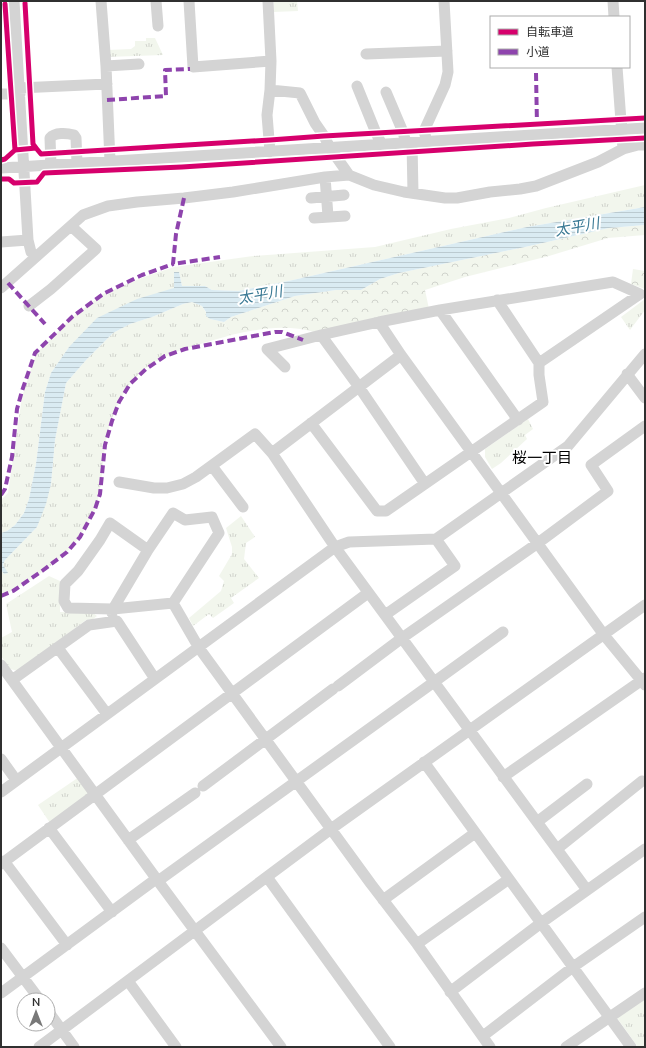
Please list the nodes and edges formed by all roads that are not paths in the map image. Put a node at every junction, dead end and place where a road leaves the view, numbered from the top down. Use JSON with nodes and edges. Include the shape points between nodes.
{"nodes":[{"id":1,"x":14,"y":1,"type":"edge"},
{"id":2,"x":101,"y":1,"type":"edge"},
{"id":3,"x":156,"y":1,"type":"edge"},
{"id":4,"x":189,"y":1,"type":"edge"},
{"id":5,"x":268,"y":1,"type":"edge"},
{"id":6,"x":444,"y":1,"type":"edge"},
{"id":7,"x":613,"y":1,"type":"edge"},
{"id":8,"x":614,"y":16,"type":"edge"},
{"id":9,"x":158,"y":26,"type":"dead end"},
{"id":10,"x":447,"y":51,"type":"junction"},
{"id":11,"x":366,"y":54,"type":"dead end"},
{"id":12,"x":271,"y":61,"type":"junction"},
{"id":13,"x":139,"y":64,"type":"dead end"},
{"id":14,"x":106,"y":66,"type":"junction"},
{"id":15,"x":618,"y":68,"type":"edge"},
{"id":16,"x":107,"y":84,"type":"junction"},
{"id":17,"x":356,"y":86,"type":"dead end"},
{"id":18,"x":270,"y":90,"type":"junction"},
{"id":19,"x":20,"y":91,"type":"junction"},
{"id":20,"x":386,"y":92,"type":"dead end"},
{"id":21,"x":1,"y":94,"type":"edge"},
{"id":22,"x":645,"y":128,"type":"edge"},
{"id":23,"x":622,"y":130,"type":"junction"},
{"id":24,"x":428,"y":142,"type":"junction"},
{"id":25,"x":409,"y":143,"type":"junction"},
{"id":26,"x":382,"y":145,"type":"junction"},
{"id":27,"x":645,"y":145,"type":"edge"},
{"id":28,"x":330,"y":148,"type":"junction"},
{"id":29,"x":623,"y":149,"type":"junction"},
{"id":30,"x":270,"y":152,"type":"junction"},
{"id":31,"x":110,"y":162,"type":"junction"},
{"id":32,"x":77,"y":164,"type":"junction"},
{"id":33,"x":24,"y":167,"type":"junction"},
{"id":34,"x":1,"y":168,"type":"edge"},
{"id":35,"x":49,"y":171,"type":"junction"},
{"id":36,"x":348,"y":175,"type":"junction"},
{"id":37,"x":325,"y":177,"type":"junction"},
{"id":38,"x":413,"y":193,"type":"junction"},
{"id":39,"x":344,"y":195,"type":"dead end"},
{"id":40,"x":327,"y":197,"type":"junction"},
{"id":41,"x":311,"y":198,"type":"dead end"},
{"id":42,"x":328,"y":216,"type":"junction"},
{"id":43,"x":345,"y":216,"type":"dead end"},
{"id":44,"x":314,"y":218,"type":"dead end"},
{"id":45,"x":71,"y":226,"type":"junction"},
{"id":46,"x":28,"y":240,"type":"junction"},
{"id":47,"x":1,"y":242,"type":"edge"},
{"id":48,"x":36,"y":256,"type":"junction"},
{"id":49,"x":1,"y":288,"type":"edge"},
{"id":50,"x":496,"y":300,"type":"junction"},
{"id":51,"x":28,"y":306,"type":"dead end"},
{"id":52,"x":440,"y":310,"type":"junction"},
{"id":53,"x":379,"y":322,"type":"junction"},
{"id":54,"x":321,"y":335,"type":"junction"},
{"id":55,"x":645,"y":354,"type":"edge"},
{"id":56,"x":402,"y":355,"type":"junction"},
{"id":57,"x":539,"y":363,"type":"junction"},
{"id":58,"x":285,"y":367,"type":"dead end"},
{"id":59,"x":627,"y":374,"type":"junction"},
{"id":60,"x":359,"y":387,"type":"junction"},
{"id":61,"x":645,"y":398,"type":"edge"},
{"id":62,"x":518,"y":420,"type":"junction"},
{"id":63,"x":311,"y":423,"type":"junction"},
{"id":64,"x":645,"y":426,"type":"edge"},
{"id":65,"x":471,"y":452,"type":"junction"},
{"id":66,"x":272,"y":453,"type":"junction"},
{"id":67,"x":212,"y":466,"type":"junction"},
{"id":68,"x":119,"y":482,"type":"dead end"},
{"id":69,"x":425,"y":484,"type":"junction"},
{"id":70,"x":501,"y":492,"type":"junction"},
{"id":71,"x":243,"y":507,"type":"dead end"},
{"id":72,"x":436,"y":539,"type":"junction"},
{"id":73,"x":538,"y":543,"type":"junction"},
{"id":74,"x":335,"y":547,"type":"junction"},
{"id":75,"x":148,"y":550,"type":"junction"},
{"id":76,"x":368,"y":593,"type":"junction"},
{"id":77,"x":173,"y":602,"type":"junction"},
{"id":78,"x":645,"y":605,"type":"edge"},
{"id":79,"x":113,"y":609,"type":"junction"},
{"id":80,"x":385,"y":615,"type":"junction"},
{"id":81,"x":110,"y":622,"type":"junction"},
{"id":82,"x":503,"y":632,"type":"dead end"},
{"id":83,"x":604,"y":635,"type":"junction"},
{"id":84,"x":402,"y":638,"type":"junction"},
{"id":85,"x":58,"y":648,"type":"junction"},
{"id":86,"x":199,"y":648,"type":"junction"},
{"id":87,"x":1,"y":665,"type":"edge"},
{"id":88,"x":155,"y":679,"type":"junction"},
{"id":89,"x":12,"y":680,"type":"junction"},
{"id":90,"x":644,"y":681,"type":"edge"},
{"id":91,"x":434,"y":682,"type":"junction"},
{"id":92,"x":232,"y":693,"type":"junction"},
{"id":93,"x":107,"y":714,"type":"junction"},
{"id":94,"x":470,"y":730,"type":"junction"},
{"id":95,"x":266,"y":739,"type":"junction"},
{"id":96,"x":61,"y":748,"type":"junction"},
{"id":97,"x":1,"y":759,"type":"edge"},
{"id":98,"x":424,"y":762,"type":"junction"},
{"id":99,"x":503,"y":777,"type":"junction"},
{"id":100,"x":16,"y":780,"type":"junction"},
{"id":101,"x":296,"y":781,"type":"junction"},
{"id":102,"x":644,"y":781,"type":"edge"},
{"id":103,"x":587,"y":784,"type":"dead end"},
{"id":104,"x":1,"y":792,"type":"edge"},
{"id":105,"x":95,"y":794,"type":"junction"},
{"id":106,"x":537,"y":822,"type":"junction"},
{"id":107,"x":49,"y":828,"type":"junction"},
{"id":108,"x":331,"y":829,"type":"junction"},
{"id":109,"x":475,"y":833,"type":"junction"},
{"id":110,"x":128,"y":840,"type":"junction"},
{"id":111,"x":557,"y":849,"type":"junction"},
{"id":112,"x":645,"y":849,"type":"edge"},
{"id":113,"x":3,"y":863,"type":"edge"},
{"id":114,"x":267,"y":877,"type":"junction"},
{"id":115,"x":509,"y":879,"type":"junction"},
{"id":116,"x":157,"y":880,"type":"junction"},
{"id":117,"x":587,"y":890,"type":"junction"},
{"id":118,"x":383,"y":900,"type":"junction"},
{"id":119,"x":112,"y":912,"type":"junction"},
{"id":120,"x":645,"y":917,"type":"edge"},
{"id":121,"x":541,"y":923,"type":"junction"},
{"id":122,"x":196,"y":931,"type":"junction"},
{"id":123,"x":417,"y":944,"type":"junction"},
{"id":124,"x":67,"y":945,"type":"junction"},
{"id":125,"x":1,"y":948,"type":"edge"},
{"id":126,"x":573,"y":967,"type":"junction"},
{"id":127,"x":23,"y":977,"type":"junction"},
{"id":128,"x":128,"y":981,"type":"junction"},
{"id":129,"x":34,"y":992,"type":"edge"},
{"id":130,"x":450,"y":992,"type":"junction"},
{"id":131,"x":1,"y":993,"type":"edge"},
{"id":132,"x":645,"y":993,"type":"edge"},
{"id":133,"x":609,"y":1017,"type":"junction"},
{"id":134,"x":56,"y":1022,"type":"edge"},
{"id":135,"x":62,"y":1030,"type":"junction"},
{"id":136,"x":483,"y":1036,"type":"junction"},
{"id":137,"x":39,"y":1047,"type":"edge"},
{"id":138,"x":74,"y":1047,"type":"edge"},
{"id":139,"x":176,"y":1047,"type":"edge"},
{"id":140,"x":281,"y":1047,"type":"edge"},
{"id":141,"x":390,"y":1047,"type":"edge"},
{"id":142,"x":490,"y":1047,"type":"edge"},
{"id":143,"x":566,"y":1047,"type":"edge"},
{"id":144,"x":631,"y":1047,"type":"edge"}],
"edges":[{"from":1,"to":19,"type":"street"},
{"from":2,"to":14,"type":"street"},
{"from":3,"to":9,"type":"street"},
{"from":4,"to":12,"type":"street","via":[[193,67]]},
{"from":5,"to":12,"type":"street"},
{"from":6,"to":10,"type":"street"},
{"from":7,"to":8,"type":"street"},
{"from":10,"to":11,"type":"street"},
{"from":10,"to":24,"type":"street","via":[[448,72],[445,85],[424,131]]},
{"from":12,"to":18,"type":"street"},
{"from":13,"to":14,"type":"street"},
{"from":14,"to":16,"type":"street"},
{"from":15,"to":23,"type":"street"},
{"from":16,"to":19,"type":"street"},
{"from":16,"to":31,"type":"street"},
{"from":17,"to":26,"type":"street"},
{"from":18,"to":28,"type":"street","via":[[300,93]]},
{"from":18,"to":30,"type":"street","via":[[267,115]]},
{"from":19,"to":21,"type":"street"},
{"from":19,"to":33,"type":"street"},
{"from":20,"to":25,"type":"street"},
{"from":22,"to":23,"type":"street"},
{"from":23,"to":24,"type":"street"},
{"from":23,"to":29,"type":"street"},
{"from":24,"to":25,"type":"street"},
{"from":25,"to":26,"type":"street"},
{"from":25,"to":38,"type":"street"},
{"from":26,"to":28,"type":"street"},
{"from":27,"to":29,"type":"street"},
{"from":28,"to":30,"type":"street"},
{"from":28,"to":36,"type":"street"},
{"from":29,"to":38,"type":"street","via":[[598,162],[536,186],[457,198]]},
{"from":30,"to":31,"type":"street"},
{"from":31,"to":32,"type":"street"},
{"from":32,"to":35,"type":"street"},
{"from":32,"to":35,"type":"street","via":[[74,135],[53,135],[50,138]]},
{"from":33,"to":34,"type":"street"},
{"from":33,"to":35,"type":"street"},
{"from":33,"to":46,"type":"street"},
{"from":36,"to":37,"type":"street"},
{"from":36,"to":38,"type":"street","via":[[374,185]]},
{"from":37,"to":40,"type":"street"},
{"from":37,"to":45,"type":"street","via":[[233,192],[108,206],[83,215]]},
{"from":39,"to":40,"type":"street"},
{"from":40,"to":41,"type":"street"},
{"from":40,"to":42,"type":"street"},
{"from":42,"to":43,"type":"street"},
{"from":42,"to":44,"type":"street"},
{"from":45,"to":48,"type":"street"},
{"from":45,"to":51,"type":"street","via":[[96,249]]},
{"from":46,"to":47,"type":"street"},
{"from":46,"to":48,"type":"street","via":[[31,252]]},
{"from":48,"to":49,"type":"street"},
{"from":50,"to":52,"type":"street"},
{"from":50,"to":57,"type":"street"},
{"from":50,"to":57,"type":"street","via":[[613,282],[640,294]]},
{"from":52,"to":53,"type":"street"},
{"from":52,"to":62,"type":"street"},
{"from":53,"to":54,"type":"street"},
{"from":53,"to":56,"type":"street"},
{"from":54,"to":58,"type":"street","via":[[267,349]]},
{"from":54,"to":60,"type":"street"},
{"from":55,"to":59,"type":"street"},
{"from":56,"to":60,"type":"street"},
{"from":56,"to":65,"type":"street"},
{"from":57,"to":62,"type":"street","via":[[543,402]]},
{"from":59,"to":61,"type":"street"},
{"from":59,"to":70,"type":"street","via":[[568,446]]},
{"from":60,"to":63,"type":"street"},
{"from":60,"to":69,"type":"street"},
{"from":62,"to":65,"type":"street"},
{"from":63,"to":66,"type":"street"},
{"from":63,"to":69,"type":"street","via":[[377,511],[386,511]]},
{"from":64,"to":73,"type":"street","via":[[591,465],[608,491]]},
{"from":65,"to":69,"type":"street"},
{"from":65,"to":70,"type":"street"},
{"from":66,"to":67,"type":"street","via":[[255,434]]},
{"from":66,"to":74,"type":"street"},
{"from":67,"to":68,"type":"street","via":[[183,484],[167,488]]},
{"from":67,"to":71,"type":"street"},
{"from":70,"to":72,"type":"street"},
{"from":70,"to":73,"type":"street"},
{"from":72,"to":74,"type":"street","via":[[349,542]]},
{"from":72,"to":80,"type":"street","via":[[455,566]]},
{"from":73,"to":83,"type":"street"},
{"from":73,"to":84,"type":"street"},
{"from":74,"to":76,"type":"street"},
{"from":74,"to":86,"type":"street"},
{"from":75,"to":77,"type":"street","via":[[173,513],[185,520],[212,517],[219,533]]},
{"from":75,"to":79,"type":"street"},
{"from":75,"to":79,"type":"street","via":[[110,523],[78,570],[65,584],[64,601],[68,608]]},
{"from":76,"to":80,"type":"street"},
{"from":76,"to":92,"type":"street"},
{"from":77,"to":79,"type":"street"},
{"from":77,"to":86,"type":"street"},
{"from":78,"to":83,"type":"street"},
{"from":79,"to":81,"type":"street"},
{"from":80,"to":84,"type":"street"},
{"from":81,"to":85,"type":"street","via":[[89,625]]},
{"from":81,"to":88,"type":"street","via":[[117,621]]},
{"from":82,"to":91,"type":"street"},
{"from":83,"to":90,"type":"street"},
{"from":83,"to":94,"type":"street"},
{"from":84,"to":91,"type":"street"},
{"from":84,"to":95,"type":"street"},
{"from":85,"to":89,"type":"street"},
{"from":85,"to":93,"type":"street"},
{"from":86,"to":88,"type":"street"},
{"from":86,"to":92,"type":"street"},
{"from":87,"to":89,"type":"street"},
{"from":88,"to":93,"type":"street"},
{"from":89,"to":96,"type":"street"},
{"from":90,"to":99,"type":"street"},
{"from":91,"to":94,"type":"street"},
{"from":91,"to":101,"type":"street"},
{"from":92,"to":95,"type":"street"},
{"from":92,"to":105,"type":"street"},
{"from":93,"to":96,"type":"street"},
{"from":94,"to":98,"type":"street"},
{"from":94,"to":99,"type":"street"},
{"from":95,"to":101,"type":"street"},
{"from":95,"to":110,"type":"street"},
{"from":96,"to":100,"type":"street"},
{"from":96,"to":105,"type":"street"},
{"from":97,"to":100,"type":"street"},
{"from":98,"to":108,"type":"street"},
{"from":98,"to":109,"type":"street"},
{"from":99,"to":106,"type":"street"},
{"from":100,"to":104,"type":"street"},
{"from":101,"to":108,"type":"street"},
{"from":101,"to":116,"type":"street"},
{"from":102,"to":111,"type":"street"},
{"from":103,"to":106,"type":"street"},
{"from":105,"to":107,"type":"street"},
{"from":105,"to":110,"type":"street"},
{"from":106,"to":111,"type":"street"},
{"from":107,"to":113,"type":"street"},
{"from":107,"to":119,"type":"street"},
{"from":108,"to":114,"type":"street"},
{"from":108,"to":118,"type":"street"},
{"from":109,"to":115,"type":"street"},
{"from":109,"to":118,"type":"street"},
{"from":110,"to":116,"type":"street"},
{"from":111,"to":117,"type":"street"},
{"from":112,"to":117,"type":"street"},
{"from":113,"to":124,"type":"street"},
{"from":114,"to":122,"type":"street"},
{"from":114,"to":141,"type":"street"},
{"from":115,"to":121,"type":"street"},
{"from":115,"to":123,"type":"street"},
{"from":116,"to":119,"type":"street"},
{"from":116,"to":122,"type":"street"},
{"from":117,"to":121,"type":"street"},
{"from":118,"to":123,"type":"street"},
{"from":119,"to":124,"type":"street"},
{"from":120,"to":126,"type":"street"},
{"from":121,"to":126,"type":"street"},
{"from":121,"to":130,"type":"street"},
{"from":122,"to":128,"type":"street"},
{"from":122,"to":140,"type":"street"},
{"from":123,"to":130,"type":"street"},
{"from":124,"to":127,"type":"street"},
{"from":125,"to":127,"type":"street"},
{"from":126,"to":133,"type":"street"},
{"from":126,"to":136,"type":"street"},
{"from":127,"to":129,"type":"street"},
{"from":127,"to":131,"type":"street"},
{"from":128,"to":135,"type":"street"},
{"from":128,"to":139,"type":"street"},
{"from":130,"to":136,"type":"street"},
{"from":132,"to":133,"type":"street"},
{"from":133,"to":143,"type":"street"},
{"from":133,"to":144,"type":"street"},
{"from":134,"to":135,"type":"street"},
{"from":135,"to":137,"type":"street"},
{"from":135,"to":138,"type":"street"},
{"from":136,"to":142,"type":"street"}]}
